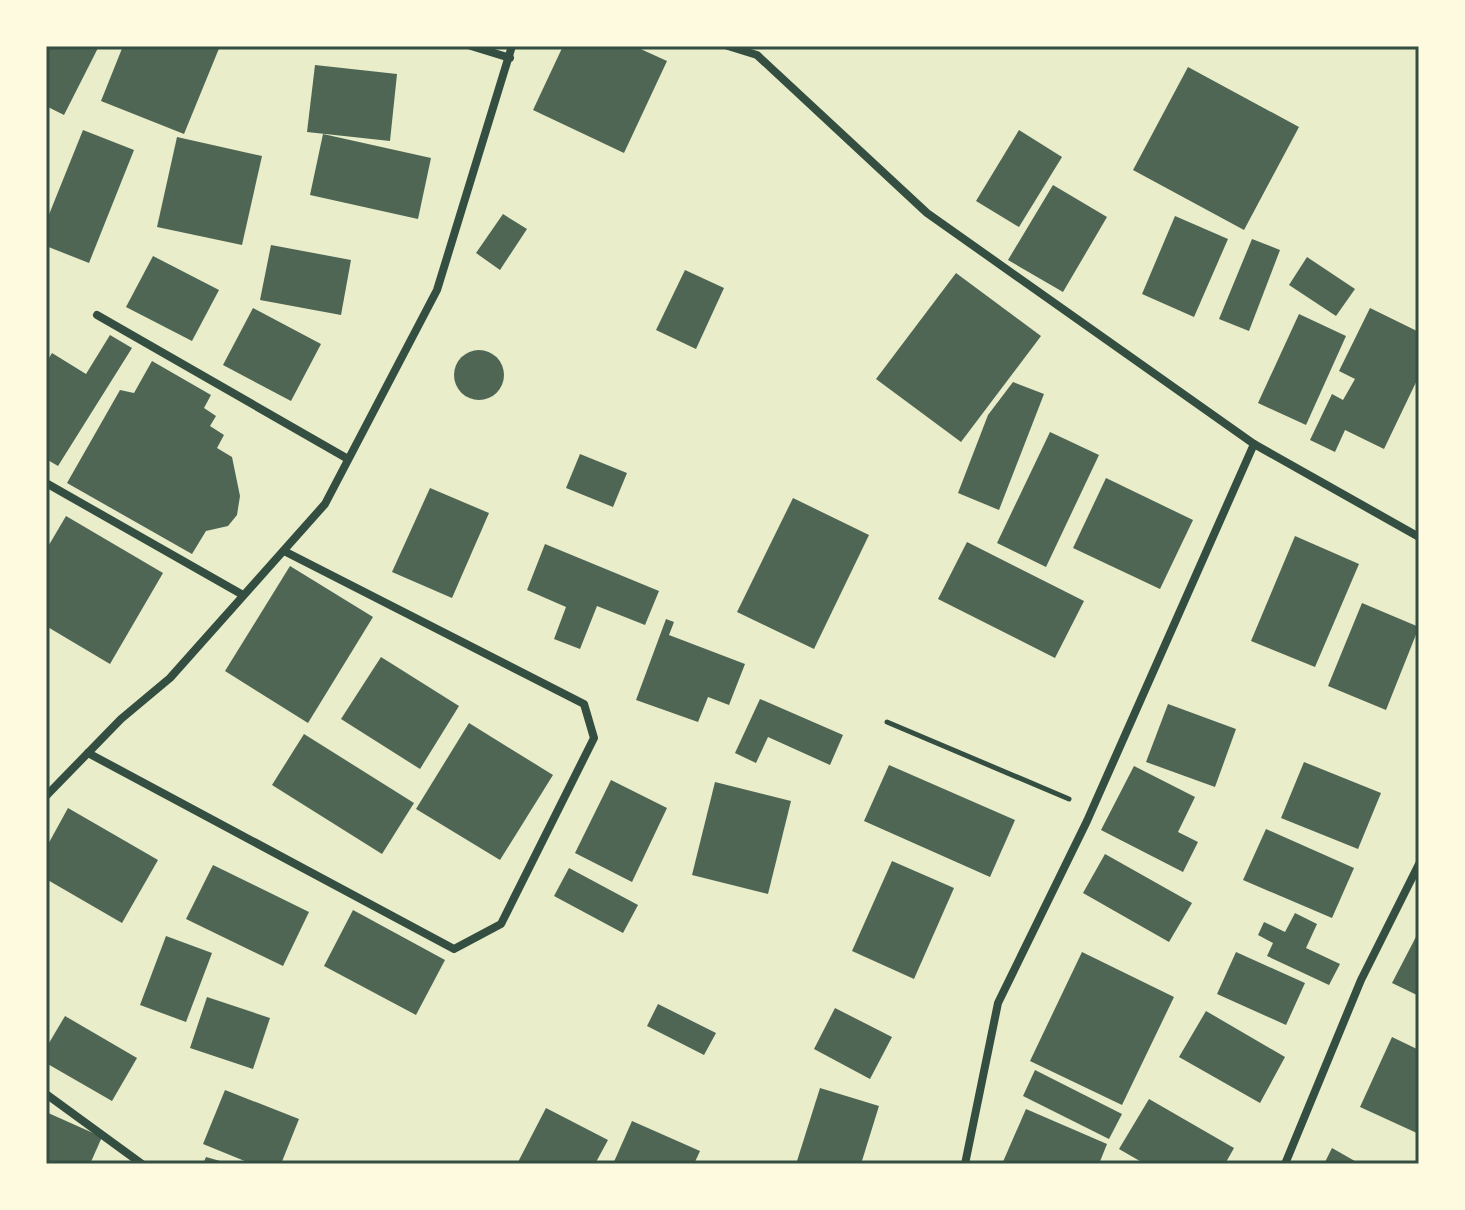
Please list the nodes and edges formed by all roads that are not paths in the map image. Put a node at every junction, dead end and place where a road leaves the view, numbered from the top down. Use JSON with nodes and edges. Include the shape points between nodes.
{"nodes":[{"id":1,"x":471,"y":46,"type":"edge"},
{"id":2,"x":512,"y":46,"type":"edge"},
{"id":3,"x":728,"y":46,"type":"edge"},
{"id":4,"x":510,"y":58,"type":"junction"},
{"id":5,"x":97,"y":315,"type":"dead end"},
{"id":6,"x":1254,"y":444,"type":"junction"},
{"id":7,"x":348,"y":459,"type":"junction"},
{"id":8,"x":46,"y":483,"type":"edge"},
{"id":9,"x":1419,"y":537,"type":"edge"},
{"id":10,"x":284,"y":551,"type":"junction"},
{"id":11,"x":243,"y":595,"type":"junction"},
{"id":12,"x":88,"y":753,"type":"junction"},
{"id":13,"x":46,"y":796,"type":"edge"},
{"id":14,"x":1419,"y":864,"type":"edge"},
{"id":15,"x":46,"y":1094,"type":"edge"},
{"id":16,"x":142,"y":1164,"type":"edge"},
{"id":17,"x":965,"y":1164,"type":"edge"},
{"id":18,"x":1285,"y":1164,"type":"edge"}],
"edges":[{"from":1,"to":4,"type":"street"},
{"from":2,"to":4,"type":"street"},
{"from":3,"to":6,"type":"street","via":[[757,55],[927,213]]},
{"from":4,"to":7,"type":"street","via":[[437,290]]},
{"from":5,"to":7,"type":"street"},
{"from":6,"to":9,"type":"street"},
{"from":6,"to":17,"type":"street","via":[[1092,809],[998,1003]]},
{"from":7,"to":10,"type":"street","via":[[325,504]]},
{"from":8,"to":11,"type":"street"},
{"from":10,"to":11,"type":"street"},
{"from":10,"to":12,"type":"street","via":[[584,704],[594,738],[501,924],[454,949]]},
{"from":11,"to":12,"type":"street","via":[[170,678]]},
{"from":12,"to":13,"type":"street"},
{"from":14,"to":18,"type":"street","via":[[1361,980]]},
{"from":15,"to":16,"type":"street"}]}
